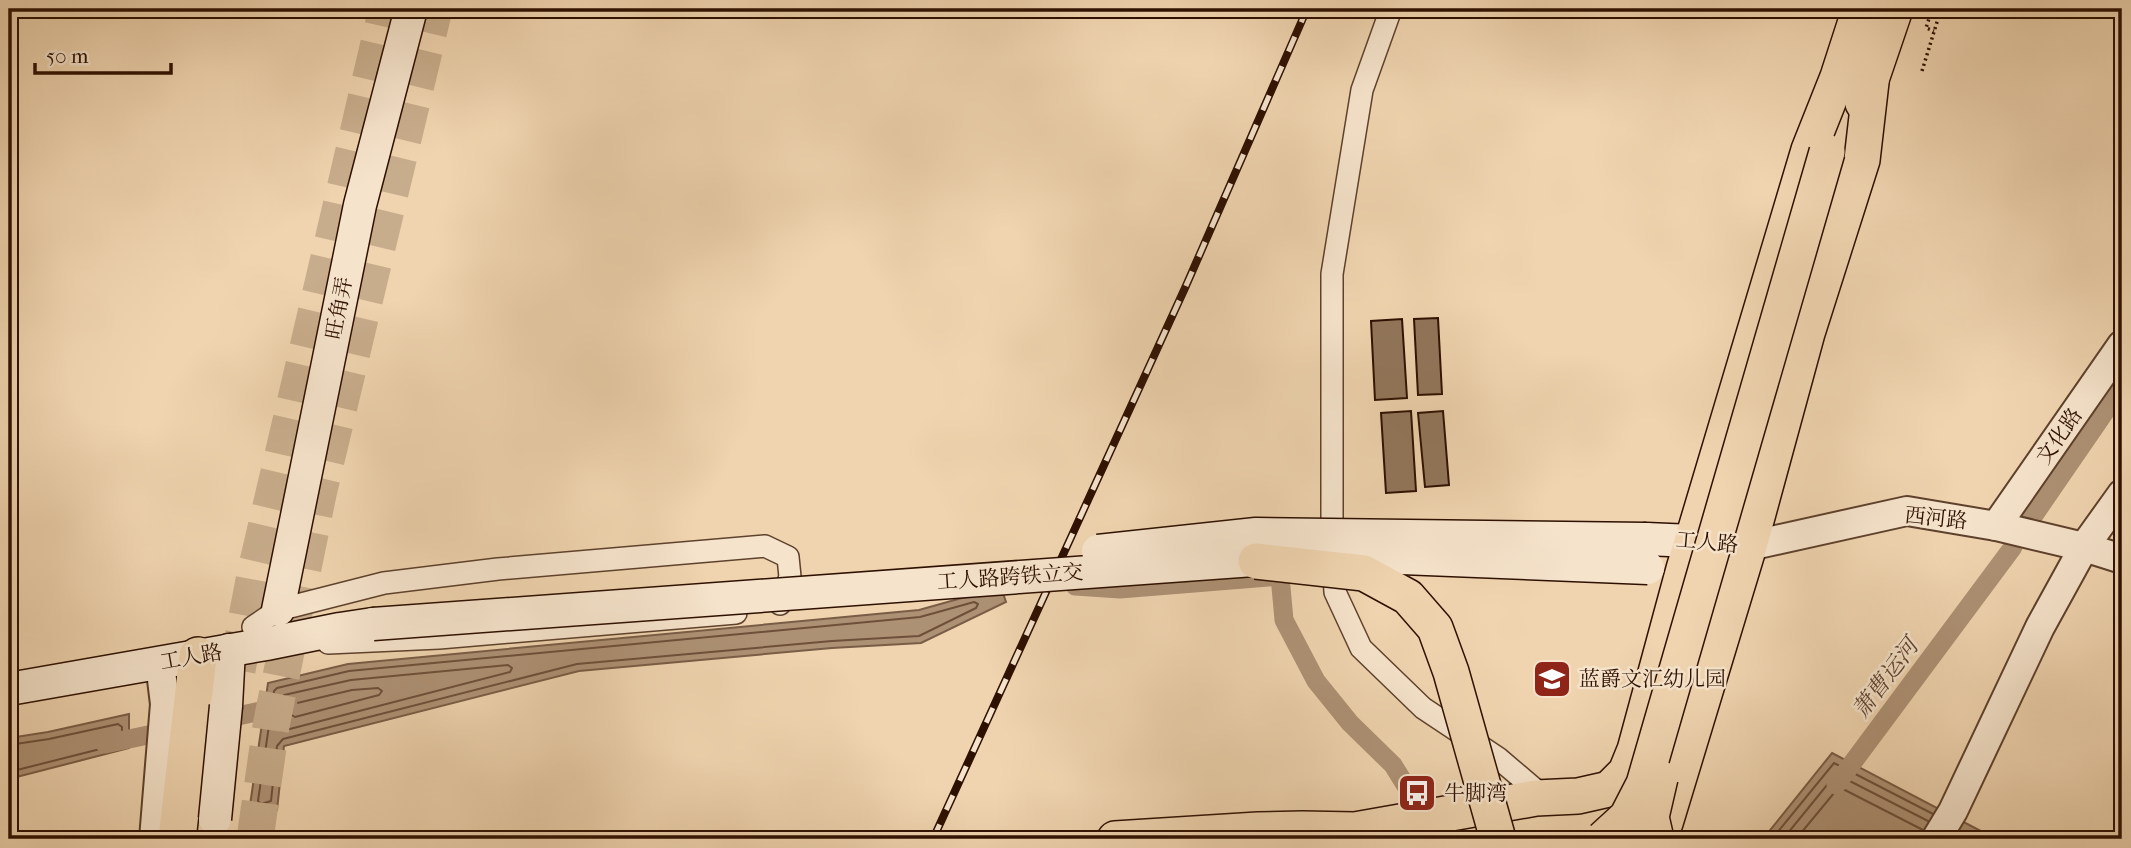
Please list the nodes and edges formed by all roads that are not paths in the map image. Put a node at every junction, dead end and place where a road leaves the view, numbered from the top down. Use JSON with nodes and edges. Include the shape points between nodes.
{"nodes":[{"id":1,"x":411,"y":9,"type":"edge"},
{"id":2,"x":1391,"y":9,"type":"edge"},
{"id":3,"x":1860,"y":9,"type":"edge"},
{"id":4,"x":1895,"y":9,"type":"edge"},
{"id":5,"x":1854,"y":80,"type":"junction"},
{"id":6,"x":1836,"y":152,"type":"junction"},
{"id":7,"x":2122,"y":345,"type":"edge"},
{"id":8,"x":2122,"y":495,"type":"edge"},
{"id":9,"x":1996,"y":526,"type":"junction"},
{"id":10,"x":1749,"y":546,"type":"junction"},
{"id":11,"x":2084,"y":547,"type":"junction"},
{"id":12,"x":1647,"y":554,"type":"junction"},
{"id":13,"x":1689,"y":554,"type":"junction"},
{"id":14,"x":2122,"y":559,"type":"edge"},
{"id":15,"x":1256,"y":561,"type":"junction"},
{"id":16,"x":372,"y":616,"type":"junction"},
{"id":17,"x":266,"y":627,"type":"junction"},
{"id":18,"x":214,"y":653,"type":"junction"},
{"id":19,"x":160,"y":663,"type":"junction"},
{"id":20,"x":9,"y":670,"type":"edge"},
{"id":21,"x":9,"y":689,"type":"edge"},
{"id":22,"x":200,"y":705,"type":"junction"},
{"id":23,"x":1672,"y":795,"type":"junction"},
{"id":24,"x":1545,"y":797,"type":"junction"},
{"id":25,"x":186,"y":831,"type":"edge"},
{"id":26,"x":1355,"y":831,"type":"junction"},
{"id":27,"x":1115,"y":839,"type":"edge"},
{"id":28,"x":1441,"y":839,"type":"edge"},
{"id":29,"x":1498,"y":839,"type":"edge"},
{"id":30,"x":1603,"y":839,"type":"edge"},
{"id":31,"x":1658,"y":839,"type":"edge"},
{"id":32,"x":1678,"y":839,"type":"edge"},
{"id":33,"x":1936,"y":839,"type":"edge"}],
"edges":[{"from":1,"to":17,"type":"main road","name":"旺角弄","via":[[360,205]]},
{"from":2,"to":24,"type":"street","via":[[1362,90],[1332,274],[1335,592],[1361,648],[1423,708],[1498,758]]},
{"from":3,"to":5,"type":"main road"},
{"from":4,"to":5,"type":"main road"},
{"from":5,"to":6,"type":"main road"},
{"from":5,"to":10,"type":"main road","via":[[1863,160],[1807,333]]},
{"from":5,"to":13,"type":"main road","via":[[1809,150]]},
{"from":6,"to":30,"type":"main road","bridge":true,"via":[[1644,784],[1627,817]]},
{"from":6,"to":31,"type":"main road","bridge":true,"via":[[1657,788],[1651,817]]},
{"from":7,"to":9,"type":"street","name":"文化路"},
{"from":8,"to":11,"type":"street"},
{"from":9,"to":10,"type":"street","name":"西河路","via":[[1907,511]]},
{"from":9,"to":11,"type":"street","name":"西河路"},
{"from":10,"to":13,"type":"main road","name":"工人路"},
{"from":10,"to":23,"type":"main road"},
{"from":11,"to":14,"type":"street","name":"西河路"},
{"from":11,"to":33,"type":"street","via":[[2039,627]]},
{"from":12,"to":13,"type":"main road","name":"工人路"},
{"from":12,"to":15,"type":"main road","name":"工人路跨铁立交","bridge":true,"via":[[1315,554]]},
{"from":12,"to":16,"type":"main road","name":"工人路跨铁立交","bridge":true,"via":[[1256,534],[1027,559],[569,589]]},
{"from":13,"to":24,"type":"main road","via":[[1626,772],[1609,789]]},
{"from":15,"to":16,"type":"main road","name":"工人路跨铁立交","bridge":true},
{"from":15,"to":29,"type":"main road","bridge":true,"via":[[1364,573],[1408,597],[1435,628]]},
{"from":16,"to":17,"type":"main road","name":"工人路","via":[[340,629]]},
{"from":17,"to":17,"type":"street","via":[[340,643],[764,611],[782,603],[790,577],[788,557],[765,546],[384,583]]},
{"from":17,"to":18,"type":"main road","name":"工人路"},
{"from":17,"to":20,"type":"main road","name":"工人路"},
{"from":18,"to":19,"type":"main road","name":"工人路"},
{"from":18,"to":22,"type":"highway"},
{"from":19,"to":21,"type":"main road","name":"工人路"},
{"from":19,"to":22,"type":"street"},
{"from":22,"to":25,"type":"highway"},
{"from":23,"to":31,"type":"main road"},
{"from":23,"to":32,"type":"main road","via":[[1672,830]]},
{"from":24,"to":26,"type":"main road"},
{"from":26,"to":27,"type":"main road","via":[[1302,828]]},
{"from":26,"to":28,"type":"main road"}]}
